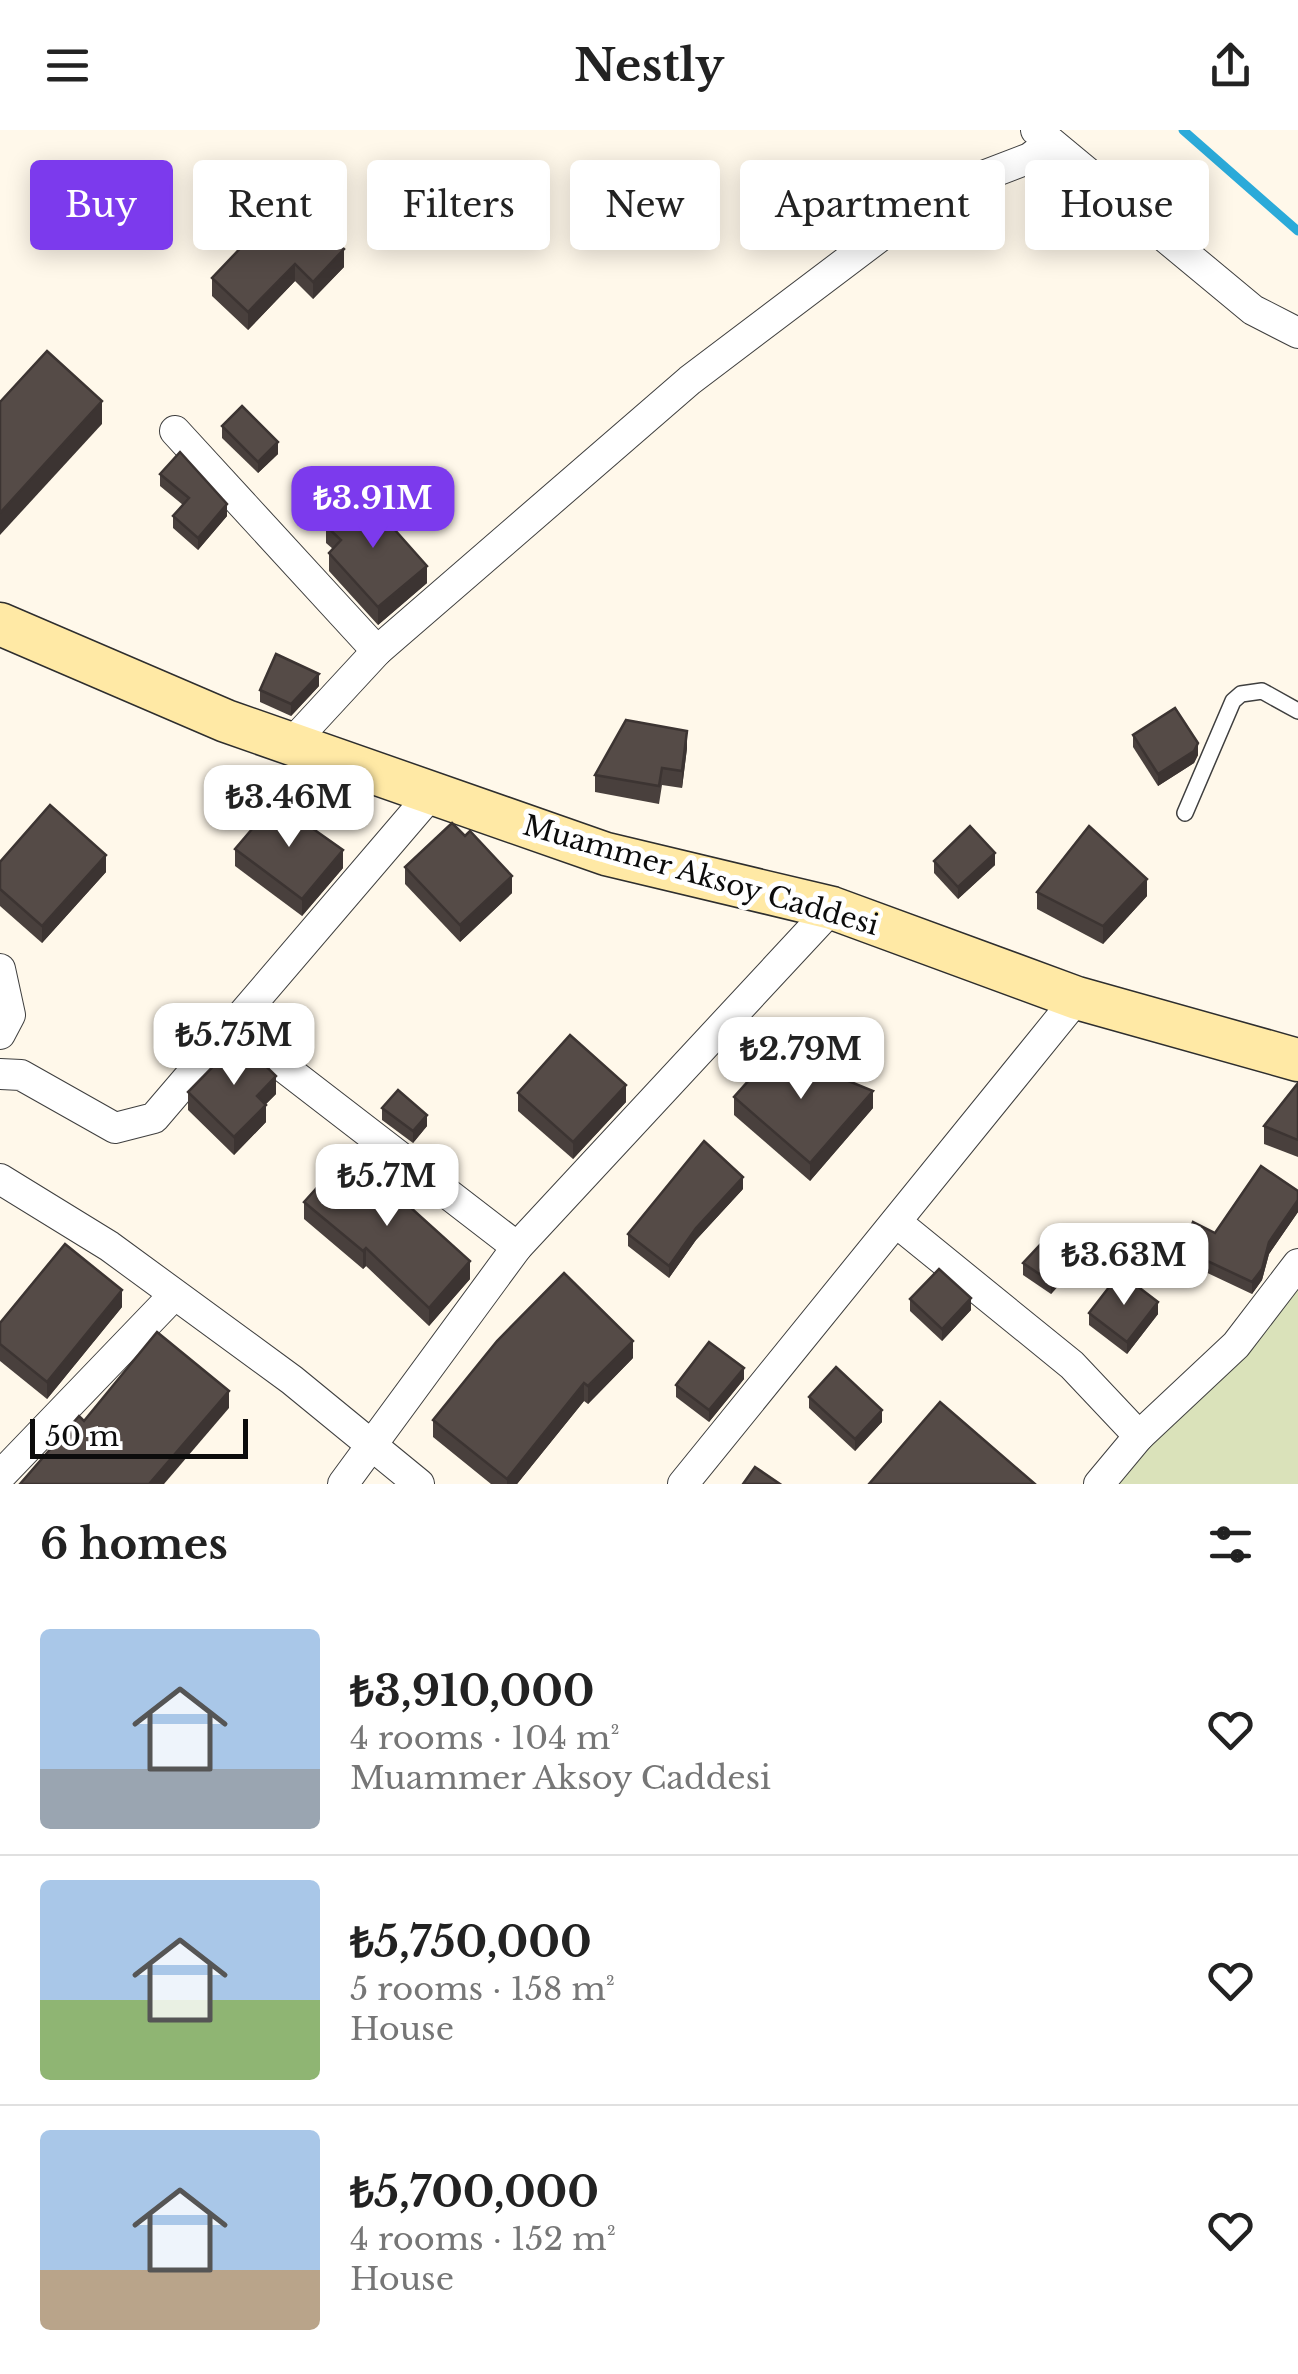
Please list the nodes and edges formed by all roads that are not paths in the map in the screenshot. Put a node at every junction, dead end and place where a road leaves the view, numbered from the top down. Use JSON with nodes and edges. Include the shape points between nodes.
{"nodes":[{"id":1,"x":1042,"y":137,"type":"edge"},
{"id":2,"x":1298,"y":333,"type":"edge"},
{"id":3,"x":175,"y":431,"type":"dead end"},
{"id":4,"x":0,"y":624,"type":"edge"},
{"id":5,"x":378,"y":651,"type":"junction"},
{"id":6,"x":1298,"y":711,"type":"edge"},
{"id":7,"x":291,"y":744,"type":"junction"},
{"id":8,"x":432,"y":793,"type":"junction"},
{"id":9,"x":1185,"y":812,"type":"dead end"},
{"id":10,"x":832,"y":908,"type":"junction"},
{"id":11,"x":0,"y":970,"type":"edge"},
{"id":12,"x":1077,"y":998,"type":"junction"},
{"id":13,"x":234,"y":1029,"type":"junction"},
{"id":14,"x":0,"y":1034,"type":"edge"},
{"id":15,"x":1298,"y":1060,"type":"edge"},
{"id":16,"x":0,"y":1074,"type":"edge"},
{"id":17,"x":0,"y":1179,"type":"edge"},
{"id":18,"x":896,"y":1222,"type":"junction"},
{"id":19,"x":517,"y":1247,"type":"junction"},
{"id":20,"x":1298,"y":1264,"type":"edge"},
{"id":21,"x":174,"y":1294,"type":"junction"},
{"id":22,"x":1139,"y":1436,"type":"junction"},
{"id":23,"x":374,"y":1447,"type":"junction"},
{"id":24,"x":0,"y":1476,"type":"edge"},
{"id":25,"x":343,"y":1484,"type":"edge"},
{"id":26,"x":418,"y":1484,"type":"edge"},
{"id":27,"x":683,"y":1484,"type":"edge"},
{"id":28,"x":1099,"y":1484,"type":"edge"}],
"edges":[{"from":1,"to":2,"type":"street","via":[[1253,310]]},
{"from":1,"to":5,"type":"street","via":[[1030,158],[936,194],[705,369]]},
{"from":3,"to":5,"type":"street"},
{"from":4,"to":7,"type":"street","name":"Muammer Aksoy Caddesi"},
{"from":5,"to":7,"type":"street"},
{"from":6,"to":9,"type":"lane","via":[[1262,690],[1241,694]]},
{"from":7,"to":8,"type":"street","name":"Muammer Aksoy Caddesi"},
{"from":8,"to":10,"type":"street","name":"Muammer Aksoy Caddesi","via":[[606,854]]},
{"from":8,"to":13,"type":"street"},
{"from":10,"to":12,"type":"street","name":"Muammer Aksoy Caddesi"},
{"from":10,"to":19,"type":"street"},
{"from":11,"to":14,"type":"street","via":[[10,1014]]},
{"from":12,"to":15,"type":"street","name":"Muammer Aksoy Caddesi"},
{"from":12,"to":18,"type":"street"},
{"from":13,"to":16,"type":"street","via":[[154,1118],[115,1128],[20,1075]]},
{"from":13,"to":19,"type":"street"},
{"from":17,"to":21,"type":"street"},
{"from":18,"to":22,"type":"street","via":[[1072,1365]]},
{"from":18,"to":27,"type":"street"},
{"from":19,"to":23,"type":"street"},
{"from":20,"to":22,"type":"street","via":[[1236,1344]]},
{"from":21,"to":23,"type":"street"},
{"from":21,"to":24,"type":"street"},
{"from":22,"to":28,"type":"street"},
{"from":23,"to":25,"type":"street"},
{"from":23,"to":26,"type":"street"}]}
